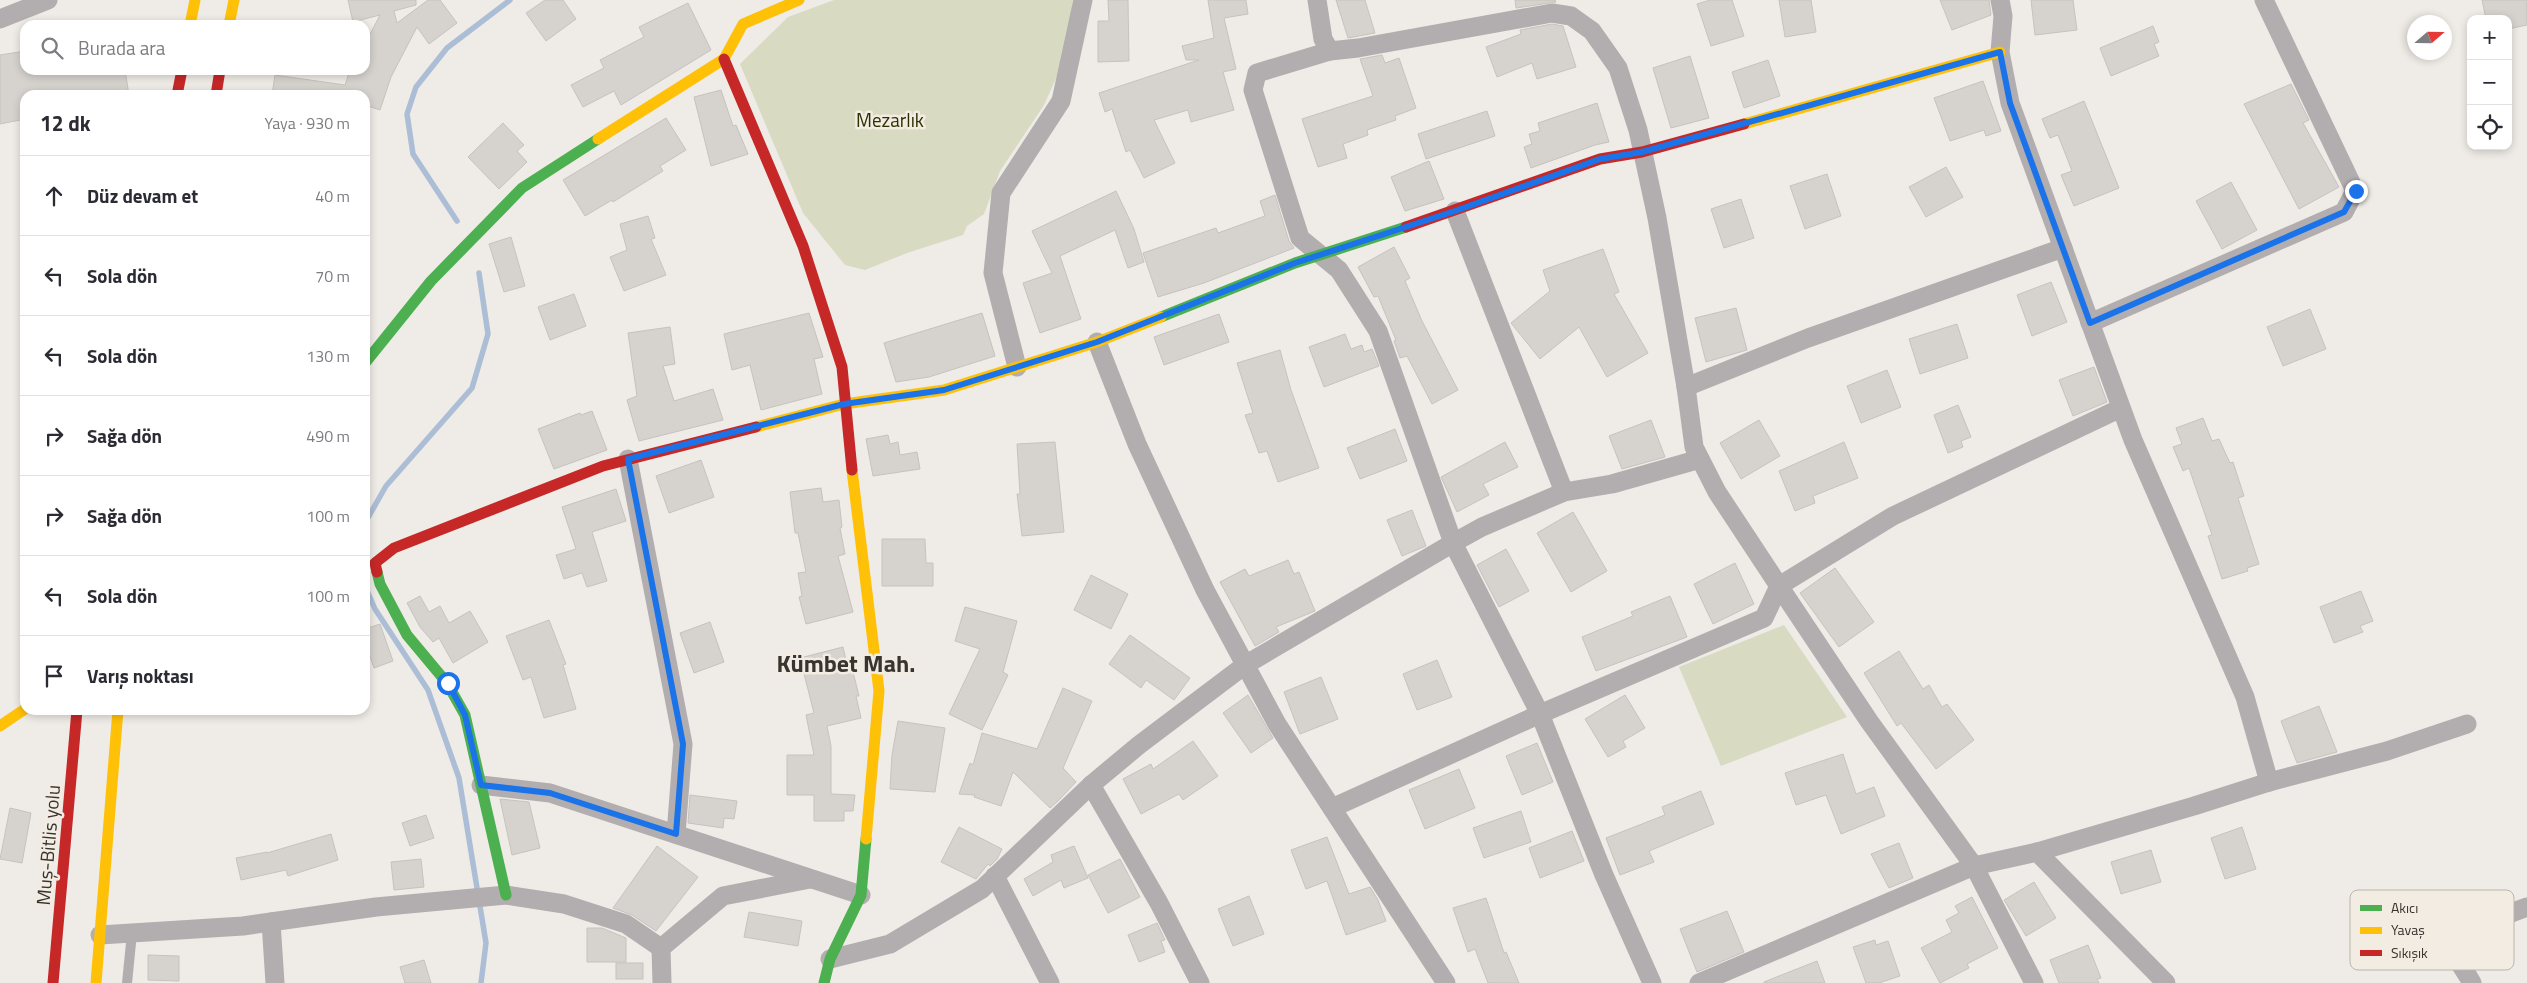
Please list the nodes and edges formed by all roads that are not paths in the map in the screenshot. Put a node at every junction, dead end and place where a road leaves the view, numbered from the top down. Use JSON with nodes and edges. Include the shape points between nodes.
{"nodes":[{"id":1,"x":48,"y":0,"type":"edge"},
{"id":2,"x":195,"y":0,"type":"edge"},
{"id":3,"x":234,"y":0,"type":"edge"},
{"id":4,"x":800,"y":0,"type":"edge"},
{"id":5,"x":1083,"y":0,"type":"edge"},
{"id":6,"x":1317,"y":0,"type":"edge"},
{"id":7,"x":2000,"y":0,"type":"edge"},
{"id":8,"x":2264,"y":0,"type":"edge"},
{"id":9,"x":1574,"y":8,"type":"edge"},
{"id":10,"x":0,"y":19,"type":"edge"},
{"id":11,"x":191,"y":20,"type":"edge"},
{"id":12,"x":230,"y":20,"type":"edge"},
{"id":13,"x":1330,"y":51,"type":"junction"},
{"id":14,"x":2000,"y":52,"type":"junction"},
{"id":15,"x":724,"y":59,"type":"junction"},
{"id":16,"x":181,"y":75,"type":"edge"},
{"id":17,"x":219,"y":75,"type":"edge"},
{"id":18,"x":178,"y":90,"type":"edge"},
{"id":19,"x":217,"y":90,"type":"edge"},
{"id":20,"x":1642,"y":152,"type":"junction"},
{"id":21,"x":1455,"y":211,"type":"junction"},
{"id":22,"x":2063,"y":248,"type":"junction"},
{"id":23,"x":1320,"y":255,"type":"junction"},
{"id":24,"x":2090,"y":323,"type":"junction"},
{"id":25,"x":1097,"y":342,"type":"junction"},
{"id":26,"x":370,"y":357,"type":"edge"},
{"id":27,"x":1017,"y":367,"type":"junction"},
{"id":28,"x":1686,"y":387,"type":"junction"},
{"id":29,"x":844,"y":404,"type":"junction"},
{"id":30,"x":2121,"y":408,"type":"junction"},
{"id":31,"x":628,"y":459,"type":"junction"},
{"id":32,"x":1700,"y":459,"type":"junction"},
{"id":33,"x":1564,"y":492,"type":"junction"},
{"id":34,"x":1453,"y":543,"type":"junction"},
{"id":35,"x":1779,"y":586,"type":"junction"},
{"id":36,"x":1246,"y":665,"type":"junction"},
{"id":37,"x":20,"y":713,"type":"edge"},
{"id":38,"x":1540,"y":714,"type":"junction"},
{"id":39,"x":78,"y":715,"type":"edge"},
{"id":40,"x":118,"y":715,"type":"edge"},
{"id":41,"x":2467,"y":724,"type":"dead end"},
{"id":42,"x":0,"y":726,"type":"edge"},
{"id":43,"x":2269,"y":782,"type":"junction"},
{"id":44,"x":481,"y":785,"type":"junction"},
{"id":45,"x":1091,"y":785,"type":"junction"},
{"id":46,"x":1332,"y":808,"type":"junction"},
{"id":47,"x":676,"y":834,"type":"junction"},
{"id":48,"x":2037,"y":852,"type":"junction"},
{"id":49,"x":1974,"y":866,"type":"junction"},
{"id":50,"x":995,"y":876,"type":"junction"},
{"id":51,"x":812,"y":878,"type":"junction"},
{"id":52,"x":498,"y":895,"type":"junction"},
{"id":53,"x":861,"y":895,"type":"junction"},
{"id":54,"x":2527,"y":907,"type":"edge"},
{"id":55,"x":2514,"y":912,"type":"edge"},
{"id":56,"x":271,"y":922,"type":"junction"},
{"id":57,"x":132,"y":933,"type":"junction"},
{"id":58,"x":100,"y":935,"type":"junction"},
{"id":59,"x":660,"y":948,"type":"junction"},
{"id":60,"x":830,"y":959,"type":"junction"},
{"id":61,"x":2464,"y":970,"type":"edge"},
{"id":62,"x":1704,"y":982,"type":"edge"},
{"id":63,"x":53,"y":983,"type":"edge"},
{"id":64,"x":96,"y":983,"type":"edge"},
{"id":65,"x":127,"y":983,"type":"edge"},
{"id":66,"x":275,"y":983,"type":"edge"},
{"id":67,"x":662,"y":983,"type":"edge"},
{"id":68,"x":824,"y":983,"type":"edge"},
{"id":69,"x":1050,"y":983,"type":"edge"},
{"id":70,"x":1200,"y":983,"type":"edge"},
{"id":71,"x":1446,"y":983,"type":"edge"},
{"id":72,"x":1652,"y":983,"type":"edge"},
{"id":73,"x":2034,"y":983,"type":"edge"},
{"id":74,"x":2166,"y":983,"type":"edge"},
{"id":75,"x":2472,"y":983,"type":"edge"}],
"edges":[{"from":1,"to":10,"type":"street"},
{"from":2,"to":11,"type":"main road"},
{"from":3,"to":12,"type":"main road"},
{"from":4,"to":15,"type":"main road","via":[[743,24]]},
{"from":5,"to":27,"type":"street","via":[[1061,101],[1001,193],[993,273]]},
{"from":6,"to":13,"type":"street","via":[[1323,39]]},
{"from":7,"to":14,"type":"street","via":[[2003,16]]},
{"from":8,"to":24,"type":"street","via":[[2356,191],[2344,212]]},
{"from":9,"to":13,"type":"street"},
{"from":9,"to":20,"type":"street","via":[[1618,68]]},
{"from":13,"to":23,"type":"street","via":[[1257,73],[1253,90],[1300,238]]},
{"from":14,"to":20,"type":"main road"},
{"from":14,"to":22,"type":"street","via":[[2010,103]]},
{"from":15,"to":26,"type":"main road","via":[[522,188],[431,281]]},
{"from":15,"to":29,"type":"main road","via":[[803,246],[842,367]]},
{"from":16,"to":18,"type":"main road"},
{"from":17,"to":19,"type":"main road"},
{"from":20,"to":21,"type":"main road","via":[[1600,159]]},
{"from":20,"to":28,"type":"street"},
{"from":21,"to":23,"type":"main road"},
{"from":21,"to":33,"type":"street"},
{"from":22,"to":24,"type":"street"},
{"from":22,"to":28,"type":"street","via":[[1808,338]]},
{"from":23,"to":25,"type":"main road"},
{"from":23,"to":34,"type":"street","via":[[1339,270],[1378,331]]},
{"from":24,"to":30,"type":"street"},
{"from":25,"to":27,"type":"main road"},
{"from":25,"to":36,"type":"street","via":[[1137,444],[1205,590]]},
{"from":27,"to":29,"type":"main road","via":[[944,390]]},
{"from":28,"to":32,"type":"street","via":[[1694,447]]},
{"from":29,"to":31,"type":"main road"},
{"from":29,"to":53,"type":"main road","via":[[879,691]]},
{"from":30,"to":35,"type":"street","via":[[1893,516]]},
{"from":30,"to":43,"type":"street","via":[[2245,697]]},
{"from":31,"to":44,"type":"main road","via":[[394,548],[375,563],[380,584],[407,635],[448,683],[465,715]]},
{"from":31,"to":47,"type":"street","via":[[683,744]]},
{"from":32,"to":33,"type":"street","via":[[1612,484]]},
{"from":32,"to":35,"type":"street"},
{"from":33,"to":34,"type":"street"},
{"from":34,"to":36,"type":"street"},
{"from":34,"to":38,"type":"street"},
{"from":35,"to":38,"type":"street","via":[[1764,618]]},
{"from":35,"to":49,"type":"street","via":[[1869,721]]},
{"from":36,"to":45,"type":"street"},
{"from":36,"to":46,"type":"street","via":[[1277,724]]},
{"from":37,"to":42,"type":"main road"},
{"from":38,"to":46,"type":"street"},
{"from":38,"to":72,"type":"street","via":[[1604,875]]},
{"from":39,"to":63,"type":"main road","name":"Muş-Bitlis yolu"},
{"from":40,"to":58,"type":"main road"},
{"from":41,"to":43,"type":"street","via":[[2387,751]]},
{"from":43,"to":48,"type":"street"},
{"from":44,"to":47,"type":"street","via":[[550,793]]},
{"from":44,"to":52,"type":"main road"},
{"from":45,"to":50,"type":"street"},
{"from":45,"to":70,"type":"street","via":[[1160,903]]},
{"from":46,"to":71,"type":"street"},
{"from":47,"to":51,"type":"street"},
{"from":48,"to":49,"type":"street"},
{"from":48,"to":74,"type":"street"},
{"from":49,"to":62,"type":"street"},
{"from":49,"to":73,"type":"street"},
{"from":50,"to":60,"type":"street","via":[[982,889],[890,944]]},
{"from":50,"to":69,"type":"street"},
{"from":51,"to":53,"type":"street"},
{"from":51,"to":59,"type":"street","via":[[722,896]]},
{"from":52,"to":56,"type":"street"},
{"from":52,"to":59,"type":"street","via":[[564,904],[626,924]]},
{"from":53,"to":60,"type":"main road"},
{"from":54,"to":55,"type":"street"},
{"from":56,"to":57,"type":"street"},
{"from":56,"to":66,"type":"street"},
{"from":57,"to":58,"type":"street"},
{"from":57,"to":65,"type":"lane"},
{"from":58,"to":64,"type":"main road"},
{"from":59,"to":67,"type":"street"},
{"from":60,"to":68,"type":"main road"},
{"from":61,"to":75,"type":"street"}]}
